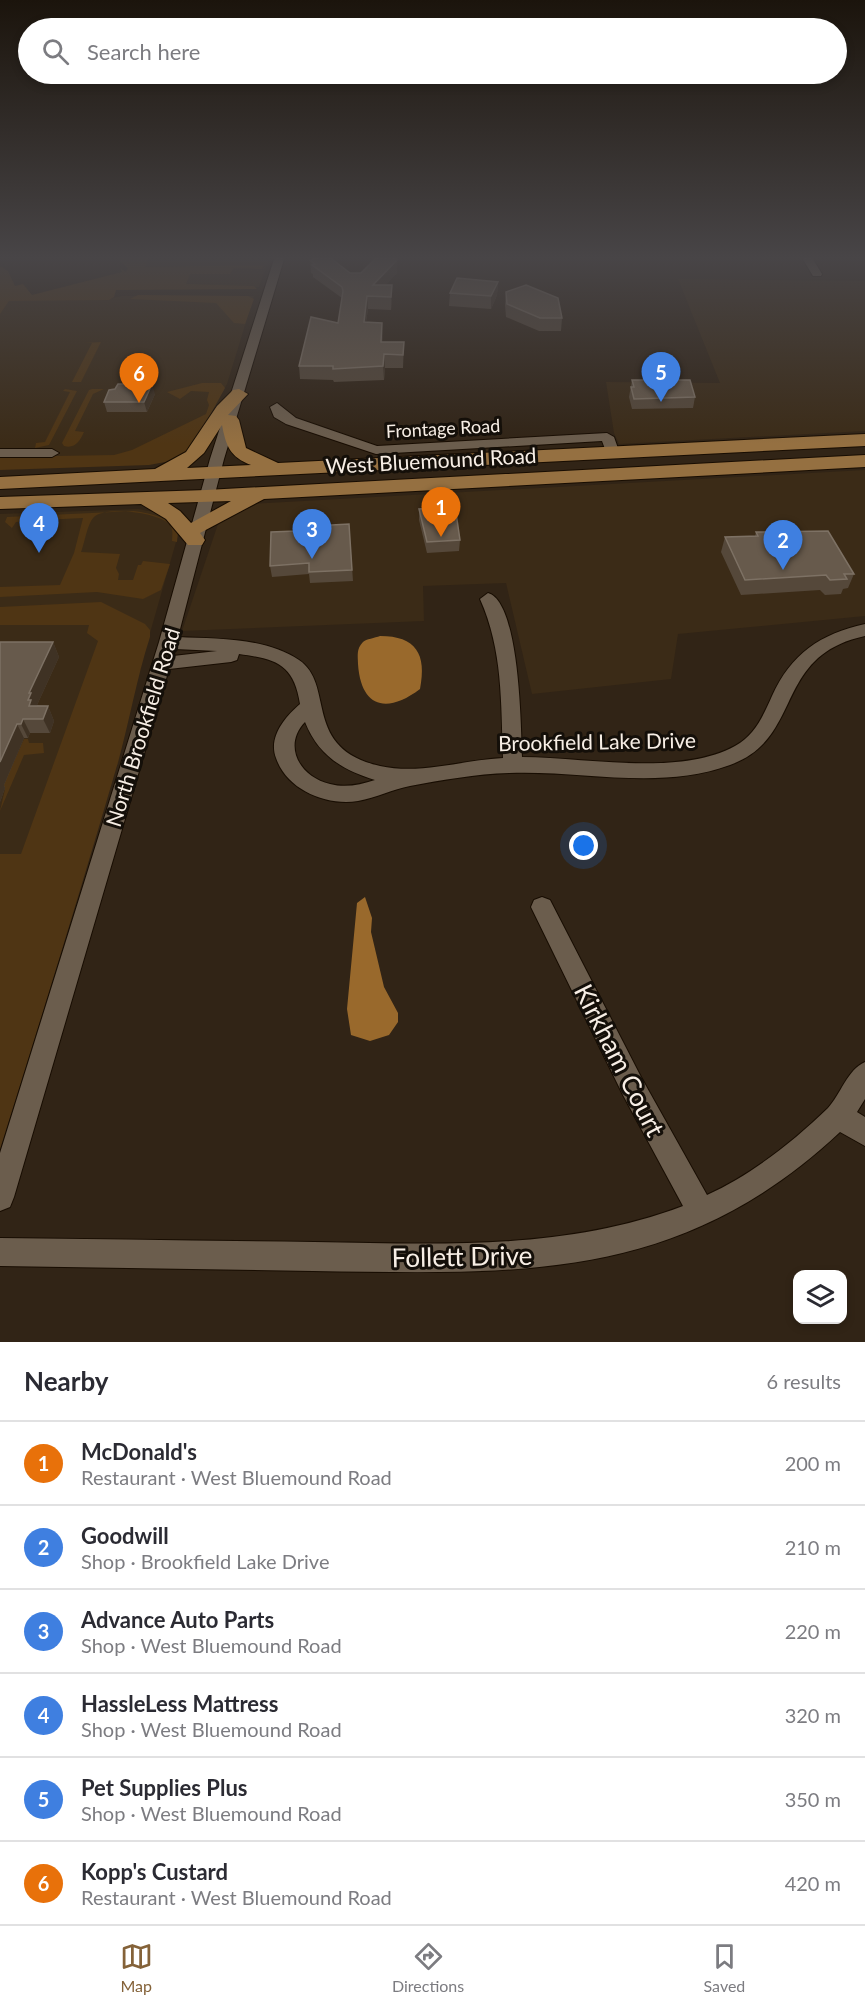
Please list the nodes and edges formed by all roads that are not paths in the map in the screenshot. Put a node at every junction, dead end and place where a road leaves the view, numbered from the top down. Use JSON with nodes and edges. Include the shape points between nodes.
{"nodes":[{"id":1,"x":261,"y":319,"type":"edge"},
{"id":2,"x":239,"y":394,"type":"junction"},
{"id":3,"x":277,"y":407,"type":"dead end"},
{"id":4,"x":230,"y":420,"type":"junction"},
{"id":5,"x":865,"y":440,"type":"edge"},
{"id":6,"x":670,"y":451,"type":"junction"},
{"id":7,"x":865,"y":451,"type":"edge"},
{"id":8,"x":0,"y":453,"type":"edge"},
{"id":9,"x":52,"y":453,"type":"dead end"},
{"id":10,"x":613,"y":454,"type":"junction"},
{"id":11,"x":565,"y":456,"type":"junction"},
{"id":12,"x":865,"y":461,"type":"edge"},
{"id":13,"x":777,"y":465,"type":"junction"},
{"id":14,"x":284,"y":470,"type":"junction"},
{"id":15,"x":629,"y":473,"type":"junction"},
{"id":16,"x":213,"y":474,"type":"junction"},
{"id":17,"x":134,"y":478,"type":"junction"},
{"id":18,"x":0,"y":483,"type":"edge"},
{"id":19,"x":284,"y":492,"type":"junction"},
{"id":20,"x":0,"y":493,"type":"edge"},
{"id":21,"x":206,"y":496,"type":"junction"},
{"id":22,"x":145,"y":498,"type":"junction"},
{"id":23,"x":0,"y":503,"type":"edge"},
{"id":24,"x":197,"y":533,"type":"junction"},
{"id":25,"x":489,"y":599,"type":"dead end"},
{"id":26,"x":865,"y":630,"type":"edge"},
{"id":27,"x":168,"y":642,"type":"junction"},
{"id":28,"x":269,"y":655,"type":"junction"},
{"id":29,"x":161,"y":664,"type":"junction"},
{"id":30,"x":310,"y":706,"type":"junction"},
{"id":31,"x":513,"y":765,"type":"junction"},
{"id":32,"x":413,"y":778,"type":"junction"},
{"id":33,"x":542,"y":907,"type":"dead end"},
{"id":34,"x":865,"y":1075,"type":"edge"},
{"id":35,"x":838,"y":1115,"type":"junction"},
{"id":36,"x":865,"y":1133,"type":"edge"},
{"id":37,"x":0,"y":1197,"type":"edge"},
{"id":38,"x":701,"y":1211,"type":"junction"},
{"id":39,"x":0,"y":1252,"type":"edge"}],
"edges":[{"from":1,"to":2,"type":"street","name":"North Brookfield Road"},
{"from":2,"to":4,"type":"street","name":"North Brookfield Road"},
{"from":2,"to":17,"type":"main road","via":[[221,412],[188,461]]},
{"from":3,"to":10,"type":"street","name":"Frontage Road","via":[[279,414],[291,421],[376,450],[607,437]]},
{"from":4,"to":14,"type":"main road","via":[[235,450]]},
{"from":4,"to":16,"type":"street","name":"North Brookfield Road"},
{"from":5,"to":6,"type":"main road","name":"West Bluemound Road"},
{"from":6,"to":10,"type":"main road","name":"West Bluemound Road"},
{"from":6,"to":15,"type":"main road","via":[[635,466]]},
{"from":7,"to":13,"type":"main road"},
{"from":8,"to":9,"type":"street"},
{"from":10,"to":11,"type":"main road","name":"West Bluemound Road"},
{"from":11,"to":14,"type":"main road","name":"West Bluemound Road"},
{"from":11,"to":21,"type":"main road","via":[[421,473],[244,482]]},
{"from":12,"to":13,"type":"main road","name":"West Bluemound Road"},
{"from":13,"to":15,"type":"main road","name":"West Bluemound Road"},
{"from":14,"to":16,"type":"main road","name":"West Bluemound Road"},
{"from":15,"to":19,"type":"main road","name":"West Bluemound Road"},
{"from":16,"to":17,"type":"main road","name":"West Bluemound Road"},
{"from":16,"to":20,"type":"main road","via":[[175,486]]},
{"from":16,"to":21,"type":"street","name":"North Brookfield Road"},
{"from":17,"to":18,"type":"main road","name":"West Bluemound Road"},
{"from":19,"to":21,"type":"main road","name":"West Bluemound Road"},
{"from":19,"to":24,"type":"main road","via":[[241,503]]},
{"from":21,"to":22,"type":"main road","name":"West Bluemound Road"},
{"from":21,"to":24,"type":"street","name":"North Brookfield Road"},
{"from":22,"to":23,"type":"main road","name":"West Bluemound Road"},
{"from":22,"to":24,"type":"main road"},
{"from":24,"to":27,"type":"street","name":"North Brookfield Road"},
{"from":25,"to":31,"type":"street","via":[[507,645]]},
{"from":26,"to":31,"type":"street","name":"Brookfield Lake Drive","via":[[808,656],[787,684],[765,732],[742,752],[724,760],[693,767],[658,768]]},
{"from":27,"to":28,"type":"street","name":"Brookfield Lake Drive"},
{"from":27,"to":29,"type":"street","name":"North Brookfield Road"},
{"from":28,"to":29,"type":"street","name":"Brookfield Lake Drive"},
{"from":28,"to":30,"type":"street","name":"Brookfield Lake Drive","via":[[295,666],[309,691]]},
{"from":29,"to":37,"type":"street","name":"North Brookfield Road"},
{"from":30,"to":32,"type":"street","name":"Brookfield Lake Drive","via":[[325,745],[345,761],[381,775]]},
{"from":30,"to":32,"type":"street","name":"Brookfield Lake Drive","via":[[288,728],[285,737],[291,771],[304,784],[341,794]]},
{"from":31,"to":32,"type":"street","name":"Brookfield Lake Drive"},
{"from":33,"to":38,"type":"street","name":"Kirkham Court","via":[[632,1086]]},
{"from":34,"to":35,"type":"street","name":"Follett Drive"},
{"from":35,"to":36,"type":"street"},
{"from":35,"to":38,"type":"street","name":"Follett Drive","via":[[729,1200]]},
{"from":38,"to":39,"type":"street","name":"Follett Drive","via":[[645,1234],[524,1257],[410,1259]]}]}
